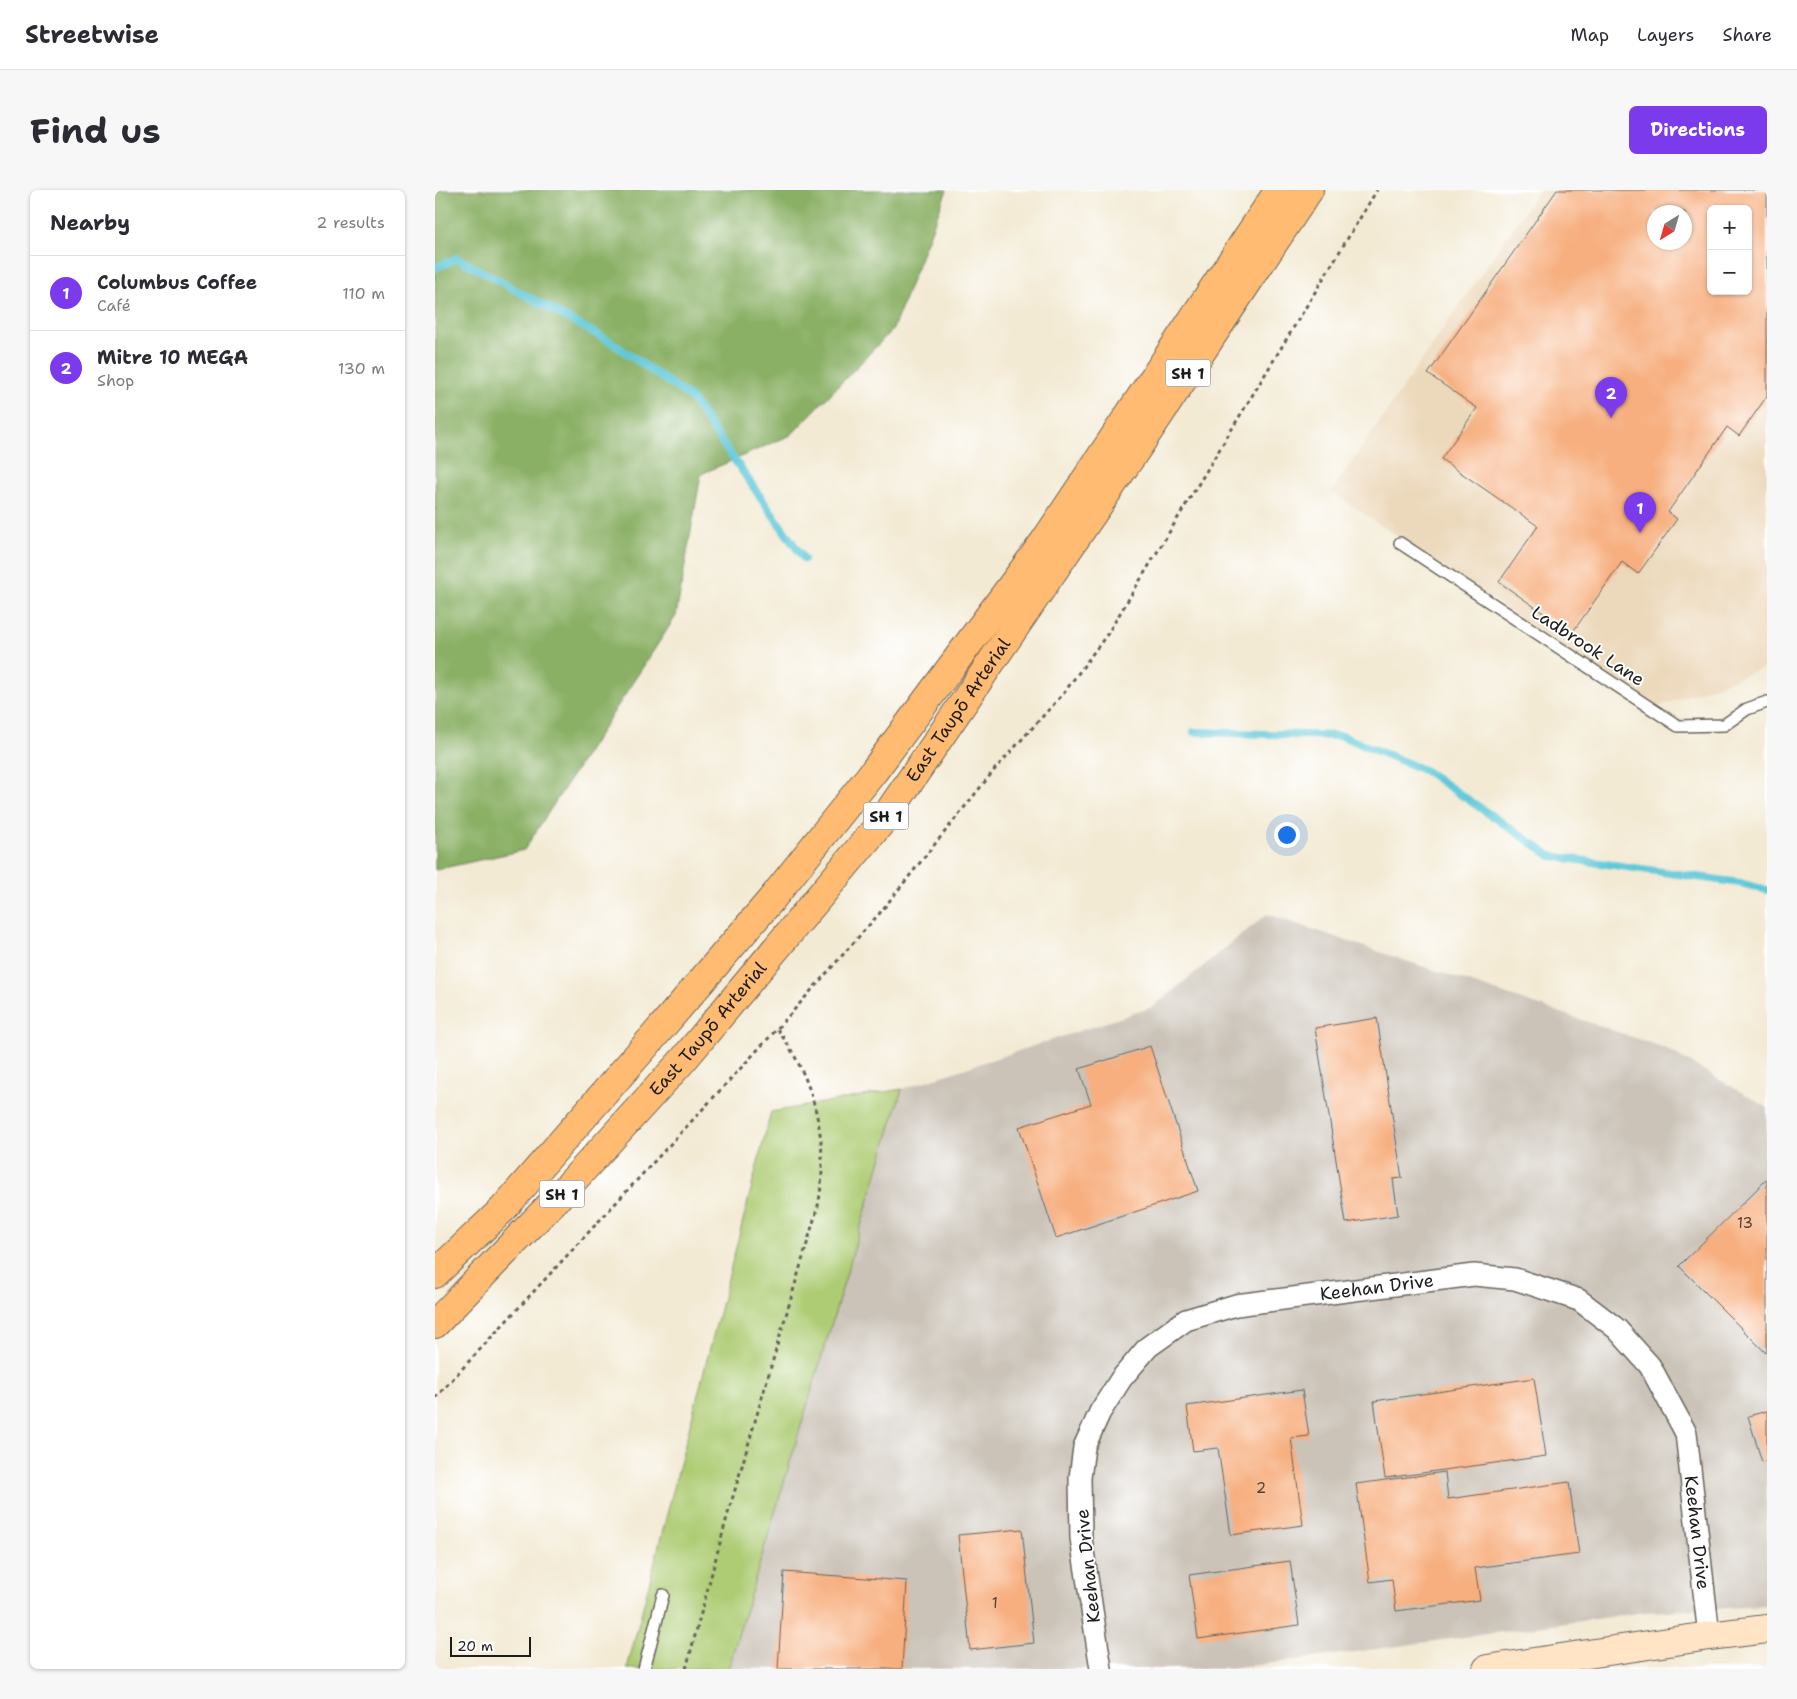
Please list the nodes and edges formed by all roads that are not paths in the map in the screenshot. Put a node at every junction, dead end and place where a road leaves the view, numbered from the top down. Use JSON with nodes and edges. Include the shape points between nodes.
{"nodes":[{"id":1,"x":1279,"y":190,"type":"edge"},
{"id":2,"x":1309,"y":190,"type":"edge"},
{"id":3,"x":1400,"y":543,"type":"dead end"},
{"id":4,"x":1767,"y":702,"type":"edge"},
{"id":5,"x":435,"y":1274,"type":"edge"},
{"id":6,"x":435,"y":1324,"type":"edge"},
{"id":7,"x":663,"y":1596,"type":"dead end"},
{"id":8,"x":1767,"y":1629,"type":"edge"},
{"id":9,"x":1709,"y":1636,"type":"junction"},
{"id":10,"x":644,"y":1669,"type":"edge"},
{"id":11,"x":1101,"y":1669,"type":"edge"},
{"id":12,"x":1487,"y":1669,"type":"edge"}],
"edges":[{"from":1,"to":5,"type":"highway","name":"East Taupō Arterial","number":"SH 1","via":[[1044,542],[874,771],[771,900],[655,1035],[503,1209]]},
{"from":2,"to":6,"type":"highway","name":"East Taupō Arterial","number":"SH 1","via":[[884,819],[684,1059],[559,1196]]},
{"from":3,"to":4,"type":"lane","name":"Ladbrook Lane","via":[[1678,726],[1724,725],[1747,709]]},
{"from":7,"to":10,"type":"lane"},
{"from":8,"to":9,"type":"street"},
{"from":9,"to":11,"type":"street","name":"Keehan Drive","via":[[1685,1433],[1650,1366],[1617,1329],[1579,1300],[1515,1279],[1474,1275],[1236,1305],[1186,1320],[1148,1347],[1121,1379],[1100,1412],[1084,1447],[1081,1538]]},
{"from":9,"to":12,"type":"street"}]}
